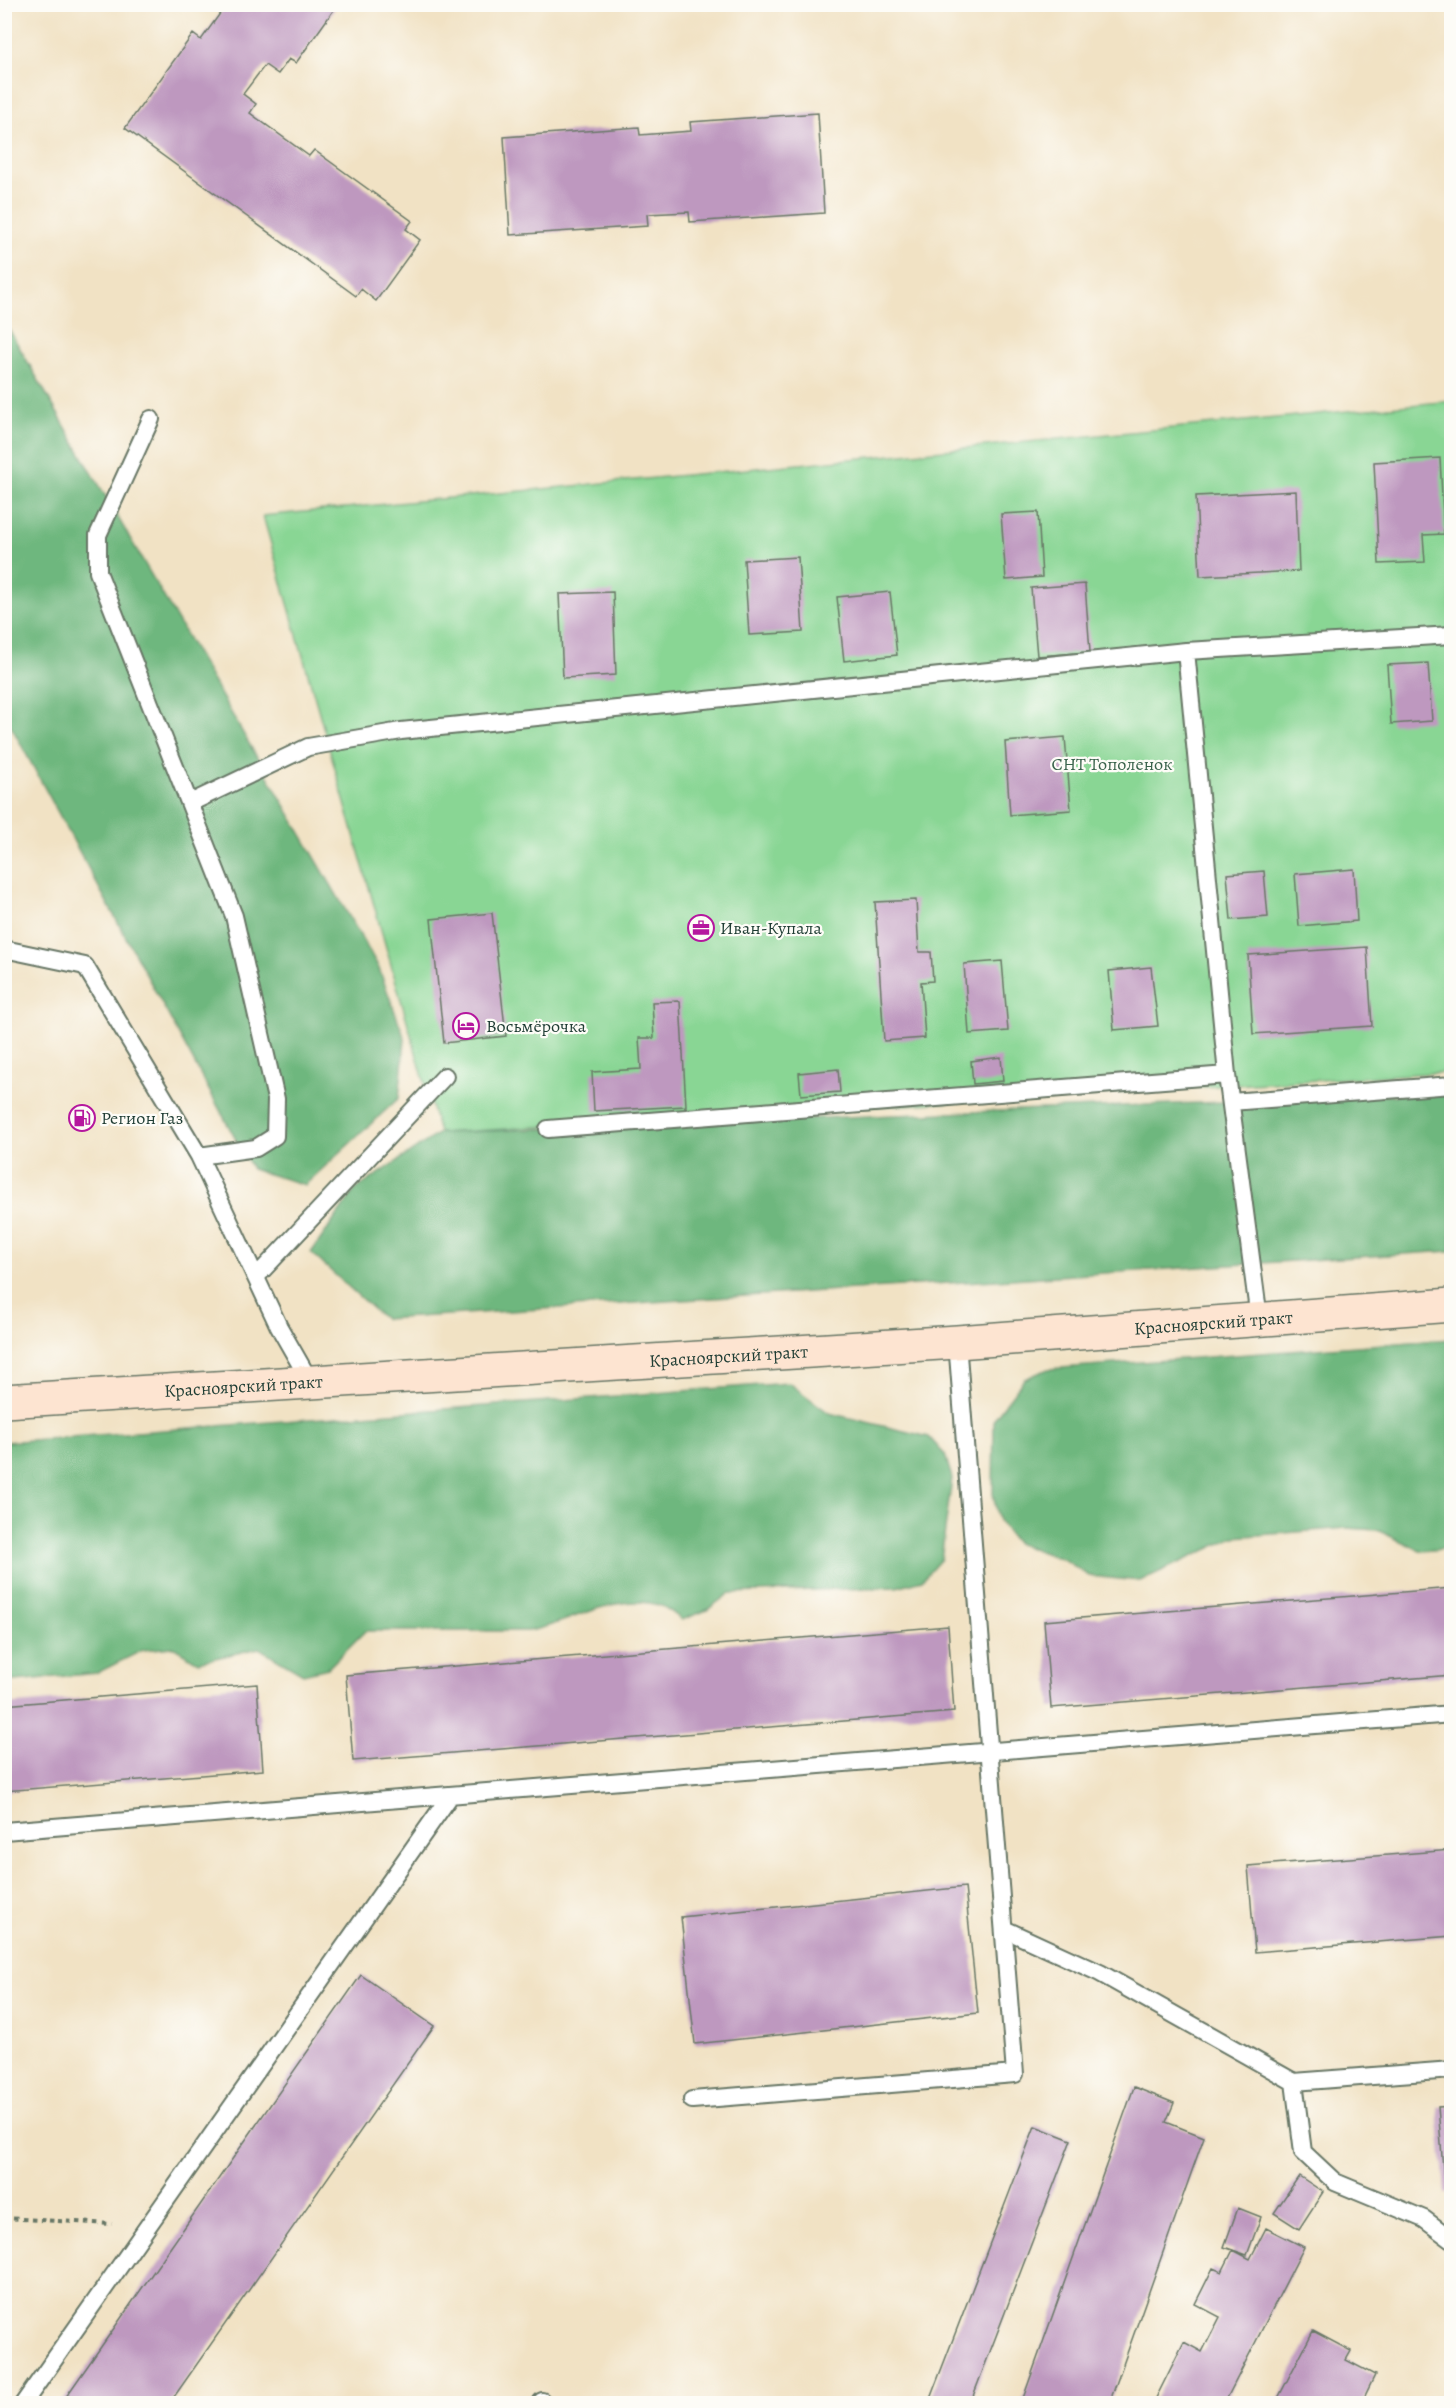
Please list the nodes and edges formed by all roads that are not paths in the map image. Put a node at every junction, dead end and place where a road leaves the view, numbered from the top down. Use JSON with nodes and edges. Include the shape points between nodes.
{"nodes":[{"id":1,"x":151,"y":419,"type":"dead end"},
{"id":2,"x":1452,"y":635,"type":"edge"},
{"id":3,"x":1186,"y":651,"type":"junction"},
{"id":4,"x":190,"y":804,"type":"junction"},
{"id":5,"x":4,"y":949,"type":"edge"},
{"id":6,"x":1227,"y":1075,"type":"junction"},
{"id":7,"x":445,"y":1076,"type":"dead end"},
{"id":8,"x":1452,"y":1085,"type":"edge"},
{"id":9,"x":1231,"y":1102,"type":"junction"},
{"id":10,"x":548,"y":1129,"type":"dead end"},
{"id":11,"x":199,"y":1156,"type":"junction"},
{"id":12,"x":257,"y":1276,"type":"junction"},
{"id":13,"x":1452,"y":1305,"type":"edge"},
{"id":14,"x":1259,"y":1319,"type":"junction"},
{"id":15,"x":957,"y":1342,"type":"junction"},
{"id":16,"x":311,"y":1383,"type":"junction"},
{"id":17,"x":4,"y":1401,"type":"edge"},
{"id":18,"x":1452,"y":1714,"type":"edge"},
{"id":19,"x":990,"y":1751,"type":"junction"},
{"id":20,"x":450,"y":1796,"type":"junction"},
{"id":21,"x":4,"y":1832,"type":"edge"},
{"id":22,"x":1004,"y":1929,"type":"junction"},
{"id":23,"x":1452,"y":2070,"type":"edge"},
{"id":24,"x":1294,"y":2082,"type":"junction"},
{"id":25,"x":692,"y":2100,"type":"dead end"},
{"id":26,"x":1452,"y":2240,"type":"edge"},
{"id":27,"x":23,"y":2403,"type":"edge"}],
"edges":[{"from":1,"to":4,"type":"lane","via":[[98,535],[98,572]]},
{"from":2,"to":3,"type":"lane"},
{"from":3,"to":4,"type":"lane","via":[[401,731],[308,747]]},
{"from":3,"to":6,"type":"lane"},
{"from":4,"to":11,"type":"lane","via":[[234,916],[276,1099],[275,1136],[256,1148]]},
{"from":5,"to":11,"type":"lane","via":[[85,966]]},
{"from":6,"to":9,"type":"lane"},
{"from":6,"to":10,"type":"lane"},
{"from":7,"to":12,"type":"lane"},
{"from":8,"to":9,"type":"lane"},
{"from":9,"to":14,"type":"lane"},
{"from":11,"to":12,"type":"lane"},
{"from":12,"to":16,"type":"lane","via":[[279,1328]]},
{"from":13,"to":14,"type":"main road","name":"Красноярский тракт"},
{"from":14,"to":15,"type":"main road","name":"Красноярский тракт"},
{"from":15,"to":16,"type":"main road","name":"Красноярский тракт"},
{"from":15,"to":19,"type":"lane"},
{"from":16,"to":17,"type":"main road","name":"Красноярский тракт"},
{"from":18,"to":19,"type":"lane"},
{"from":19,"to":20,"type":"lane"},
{"from":19,"to":22,"type":"lane"},
{"from":20,"to":21,"type":"lane"},
{"from":20,"to":27,"type":"lane"},
{"from":22,"to":24,"type":"lane","via":[[1100,1973]]},
{"from":22,"to":25,"type":"lane","via":[[1016,2074]]},
{"from":23,"to":24,"type":"lane"},
{"from":24,"to":26,"type":"lane","via":[[1303,2152],[1335,2182],[1424,2219]]}]}
